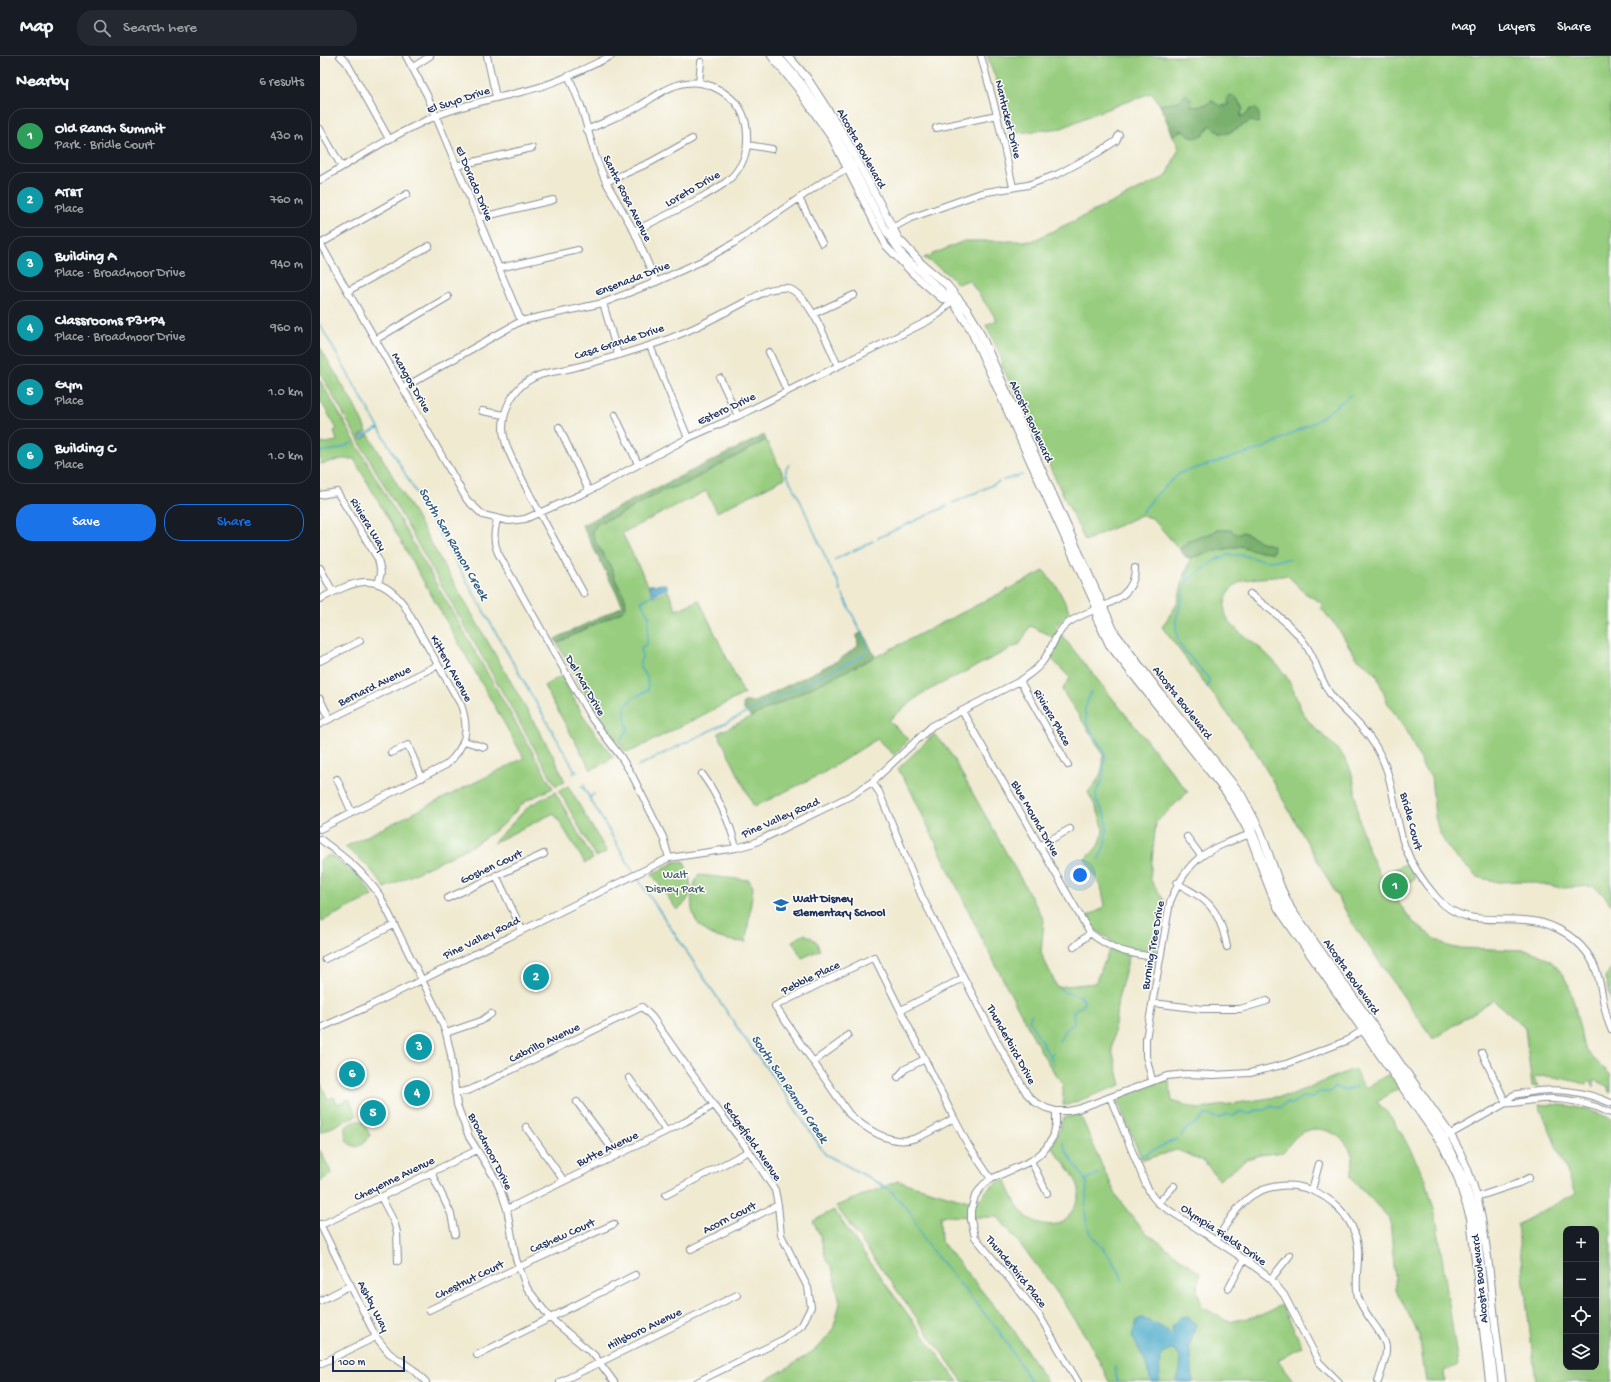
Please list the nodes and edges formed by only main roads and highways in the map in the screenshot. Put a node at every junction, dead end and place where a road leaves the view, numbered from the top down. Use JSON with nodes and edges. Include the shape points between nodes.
{"nodes":[{"id":1,"x":778,"y":56,"type":"edge"},
{"id":2,"x":788,"y":56,"type":"edge"},
{"id":3,"x":853,"y":166,"type":"junction"},
{"id":4,"x":1444,"y":1138,"type":"junction"},
{"id":5,"x":1494,"y":1382,"type":"edge"},
{"id":6,"x":1502,"y":1382,"type":"edge"}],
"edges":[{"from":1,"to":3,"type":"main road","name":"Alcosta Boulevard","via":[[820,109]]},
{"from":2,"to":3,"type":"main road","name":"Alcosta Boulevard","via":[[807,78],[844,135]]},
{"from":3,"to":4,"type":"main road","name":"Alcosta Boulevard","via":[[904,257],[954,298],[1101,608],[1111,639],[1235,797],[1254,832],[1275,890],[1284,907]]},
{"from":4,"to":5,"type":"main road","name":"Alcosta Boulevard","via":[[1463,1177],[1475,1217]]},
{"from":4,"to":6,"type":"main road","name":"Alcosta Boulevard","via":[[1462,1154],[1477,1197],[1484,1228]]}]}
